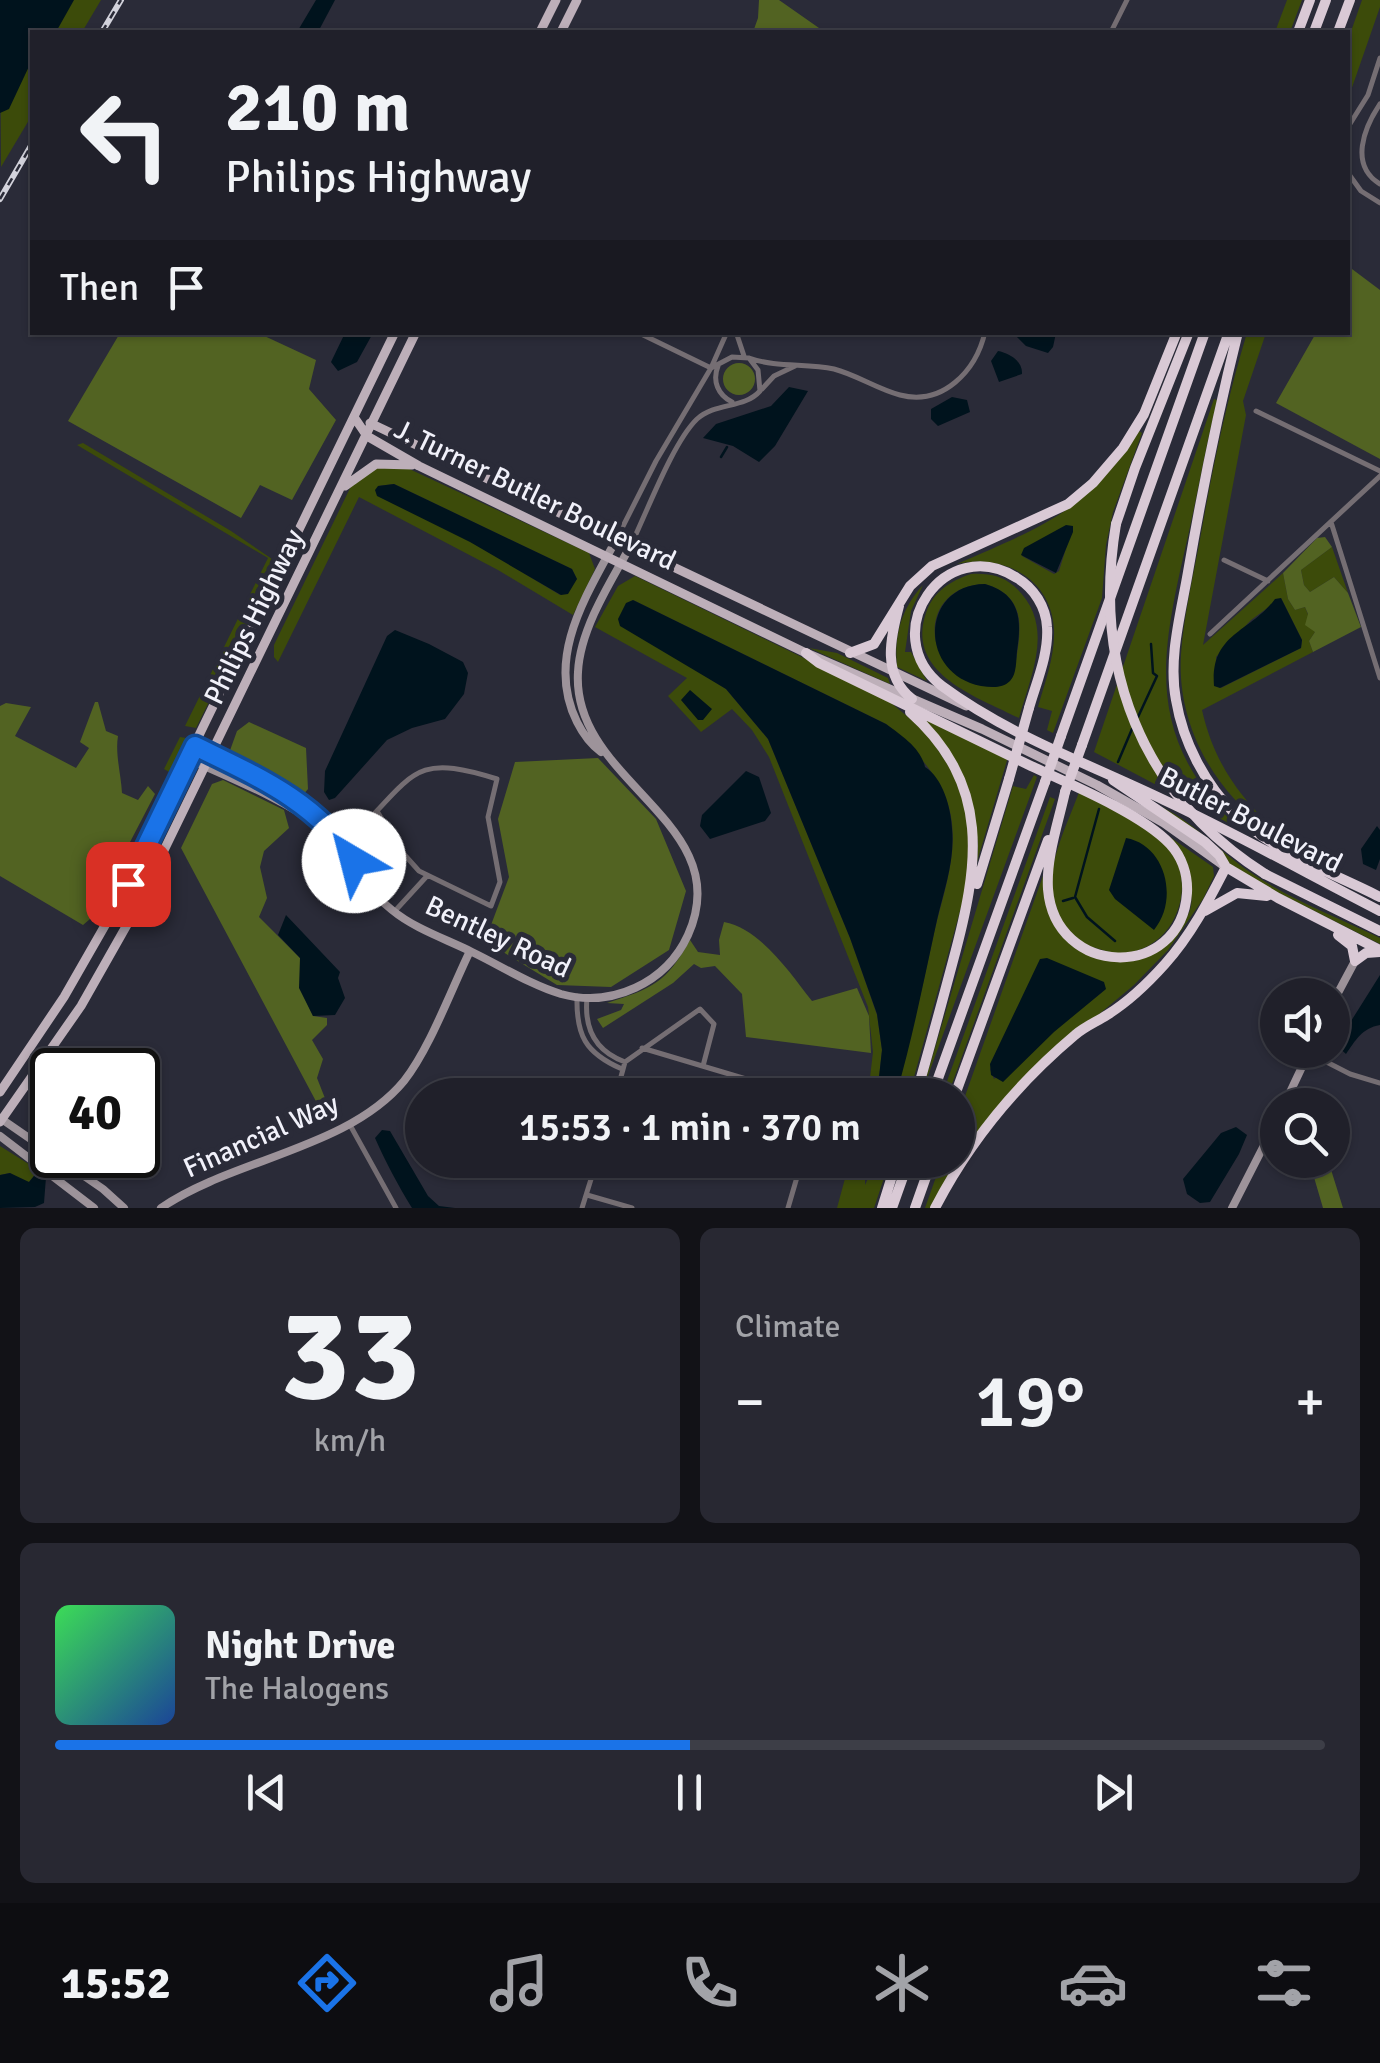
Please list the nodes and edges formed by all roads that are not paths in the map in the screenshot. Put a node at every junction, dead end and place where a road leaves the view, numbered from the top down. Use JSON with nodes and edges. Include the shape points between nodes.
{"nodes":[{"id":1,"x":556,"y":0,"type":"edge"},
{"id":2,"x":577,"y":0,"type":"edge"},
{"id":3,"x":1127,"y":0,"type":"edge"},
{"id":4,"x":1310,"y":0,"type":"edge"},
{"id":5,"x":1326,"y":0,"type":"edge"},
{"id":6,"x":1350,"y":0,"type":"edge"},
{"id":7,"x":541,"y":30,"type":"edge"},
{"id":8,"x":562,"y":30,"type":"edge"},
{"id":9,"x":1112,"y":30,"type":"edge"},
{"id":10,"x":1299,"y":30,"type":"edge"},
{"id":11,"x":1315,"y":30,"type":"edge"},
{"id":12,"x":1339,"y":30,"type":"edge"},
{"id":13,"x":1380,"y":58,"type":"edge"},
{"id":14,"x":1380,"y":104,"type":"edge"},
{"id":15,"x":1350,"y":124,"type":"edge"},
{"id":16,"x":1350,"y":175,"type":"edge"},
{"id":17,"x":1380,"y":184,"type":"edge"},
{"id":18,"x":1380,"y":202,"type":"edge"},
{"id":19,"x":393,"y":335,"type":"edge"},
{"id":20,"x":415,"y":335,"type":"edge"},
{"id":21,"x":643,"y":335,"type":"edge"},
{"id":22,"x":726,"y":335,"type":"edge"},
{"id":23,"x":737,"y":335,"type":"edge"},
{"id":24,"x":984,"y":335,"type":"edge"},
{"id":25,"x":1176,"y":335,"type":"edge"},
{"id":26,"x":1188,"y":335,"type":"edge"},
{"id":27,"x":1204,"y":335,"type":"edge"},
{"id":28,"x":1228,"y":335,"type":"edge"},
{"id":29,"x":1237,"y":335,"type":"edge"},
{"id":30,"x":746,"y":357,"type":"junction"},
{"id":31,"x":720,"y":363,"type":"junction"},
{"id":32,"x":796,"y":366,"type":"junction"},
{"id":33,"x":710,"y":368,"type":"junction"},
{"id":34,"x":760,"y":391,"type":"junction"},
{"id":35,"x":734,"y":403,"type":"junction"},
{"id":36,"x":1256,"y":412,"type":"dead end"},
{"id":37,"x":354,"y":417,"type":"junction"},
{"id":38,"x":372,"y":424,"type":"junction"},
{"id":39,"x":366,"y":436,"type":"junction"},
{"id":40,"x":419,"y":466,"type":"junction"},
{"id":41,"x":1380,"y":474,"type":"edge"},
{"id":42,"x":338,"y":493,"type":"junction"},
{"id":43,"x":1331,"y":522,"type":"junction"},
{"id":44,"x":616,"y":540,"type":"junction"},
{"id":45,"x":630,"y":547,"type":"junction"},
{"id":46,"x":608,"y":556,"type":"junction"},
{"id":47,"x":286,"y":558,"type":"junction"},
{"id":48,"x":1224,"y":560,"type":"dead end"},
{"id":49,"x":621,"y":563,"type":"junction"},
{"id":50,"x":303,"y":568,"type":"junction"},
{"id":51,"x":1268,"y":581,"type":"junction"},
{"id":52,"x":900,"y":600,"type":"junction"},
{"id":53,"x":1210,"y":634,"type":"dead end"},
{"id":54,"x":806,"y":653,"type":"junction"},
{"id":55,"x":850,"y":653,"type":"junction"},
{"id":56,"x":892,"y":673,"type":"junction"},
{"id":57,"x":1380,"y":678,"type":"edge"},
{"id":58,"x":894,"y":699,"type":"junction"},
{"id":59,"x":912,"y":699,"type":"junction"},
{"id":60,"x":973,"y":708,"type":"junction"},
{"id":61,"x":195,"y":746,"type":"junction"},
{"id":62,"x":605,"y":754,"type":"junction"},
{"id":63,"x":212,"y":755,"type":"junction"},
{"id":64,"x":189,"y":759,"type":"junction"},
{"id":65,"x":206,"y":768,"type":"junction"},
{"id":66,"x":1101,"y":770,"type":"junction"},
{"id":67,"x":1065,"y":792,"type":"junction"},
{"id":68,"x":1128,"y":801,"type":"joint"},
{"id":69,"x":377,"y":811,"type":"junction"},
{"id":70,"x":364,"y":824,"type":"dead end"},
{"id":71,"x":1296,"y":856,"type":"junction"},
{"id":72,"x":1226,"y":867,"type":"junction"},
{"id":73,"x":427,"y":876,"type":"junction"},
{"id":74,"x":364,"y":882,"type":"junction"},
{"id":75,"x":1380,"y":897,"type":"edge"},
{"id":76,"x":1278,"y":898,"type":"junction"},
{"id":77,"x":1354,"y":898,"type":"junction"},
{"id":78,"x":394,"y":912,"type":"junction"},
{"id":79,"x":1380,"y":912,"type":"edge"},
{"id":80,"x":1202,"y":914,"type":"junction"},
{"id":81,"x":1322,"y":922,"type":"junction"},
{"id":82,"x":1380,"y":931,"type":"edge"},
{"id":83,"x":961,"y":933,"type":"junction"},
{"id":84,"x":470,"y":951,"type":"junction"},
{"id":85,"x":1380,"y":951,"type":"edge"},
{"id":86,"x":88,"y":956,"type":"junction"},
{"id":87,"x":1355,"y":962,"type":"junction"},
{"id":88,"x":105,"y":966,"type":"junction"},
{"id":89,"x":1346,"y":978,"type":"edge"},
{"id":90,"x":582,"y":997,"type":"junction"},
{"id":91,"x":642,"y":1048,"type":"junction"},
{"id":92,"x":624,"y":1065,"type":"junction"},
{"id":93,"x":704,"y":1066,"type":"junction"},
{"id":94,"x":1339,"y":1068,"type":"edge"},
{"id":95,"x":621,"y":1078,"type":"edge"},
{"id":96,"x":743,"y":1078,"type":"edge"},
{"id":97,"x":921,"y":1078,"type":"edge"},
{"id":98,"x":938,"y":1078,"type":"edge"},
{"id":99,"x":961,"y":1078,"type":"edge"},
{"id":100,"x":1380,"y":1083,"type":"edge"},
{"id":101,"x":0,"y":1092,"type":"edge"},
{"id":102,"x":1,"y":1120,"type":"edge"},
{"id":103,"x":348,"y":1122,"type":"junction"},
{"id":104,"x":0,"y":1136,"type":"edge"},
{"id":105,"x":30,"y":1140,"type":"edge"},
{"id":106,"x":1260,"y":1153,"type":"edge"},
{"id":107,"x":83,"y":1178,"type":"joint"},
{"id":108,"x":592,"y":1178,"type":"edge"},
{"id":109,"x":796,"y":1178,"type":"edge"},
{"id":110,"x":891,"y":1178,"type":"edge"},
{"id":111,"x":903,"y":1178,"type":"edge"},
{"id":112,"x":926,"y":1178,"type":"edge"},
{"id":113,"x":73,"y":1191,"type":"junction"},
{"id":114,"x":586,"y":1195,"type":"junction"},
{"id":115,"x":94,"y":1208,"type":"edge"},
{"id":116,"x":124,"y":1208,"type":"edge"},
{"id":117,"x":161,"y":1208,"type":"edge"},
{"id":118,"x":396,"y":1208,"type":"edge"},
{"id":119,"x":582,"y":1208,"type":"edge"},
{"id":120,"x":632,"y":1208,"type":"edge"},
{"id":121,"x":788,"y":1208,"type":"edge"},
{"id":122,"x":882,"y":1208,"type":"edge"},
{"id":123,"x":892,"y":1208,"type":"edge"},
{"id":124,"x":915,"y":1208,"type":"edge"},
{"id":125,"x":936,"y":1208,"type":"edge"},
{"id":126,"x":1232,"y":1208,"type":"edge"}],
"edges":[{"from":1,"to":7,"type":"main road"},
{"from":2,"to":8,"type":"main road"},
{"from":3,"to":9,"type":"street"},
{"from":4,"to":10,"type":"highway"},
{"from":5,"to":11,"type":"highway"},
{"from":6,"to":12,"type":"highway"},
{"from":13,"to":15,"type":"street"},
{"from":14,"to":17,"type":"street","via":[[1361,148],[1366,173]]},
{"from":16,"to":18,"type":"street"},
{"from":19,"to":37,"type":"main road","name":"Philips Highway"},
{"from":20,"to":38,"type":"main road","name":"Philips Highway"},
{"from":21,"to":33,"type":"street"},
{"from":22,"to":33,"type":"street"},
{"from":23,"to":30,"type":"street"},
{"from":24,"to":32,"type":"street","via":[[962,377],[924,397],[848,373]]},
{"from":25,"to":52,"type":"highway","via":[[1134,431],[1093,483],[1068,504],[932,566]]},
{"from":26,"to":82,"type":"highway","bridge":true,"via":[[1116,524],[1108,600],[1130,712],[1158,770],[1219,841],[1266,874]]},
{"from":27,"to":98,"type":"highway","bridge":true},
{"from":28,"to":67,"type":"highway","bridge":true},
{"from":29,"to":71,"type":"highway","via":[[1185,590],[1175,698],[1193,755],[1218,795],[1248,826]]},
{"from":30,"to":31,"type":"street"},
{"from":30,"to":32,"type":"street"},
{"from":30,"to":34,"type":"street","via":[[760,376]]},
{"from":31,"to":33,"type":"street"},
{"from":31,"to":35,"type":"street","via":[[716,383]]},
{"from":32,"to":34,"type":"street"},
{"from":33,"to":44,"type":"street"},
{"from":34,"to":35,"type":"street"},
{"from":35,"to":45,"type":"street","via":[[695,421]]},
{"from":36,"to":41,"type":"street"},
{"from":37,"to":38,"type":"main road","name":"J. Turner Butler Boulevard"},
{"from":37,"to":39,"type":"main road","name":"J. Turner Butler Boulevard"},
{"from":37,"to":47,"type":"main road","name":"Philips Highway"},
{"from":38,"to":39,"type":"main road","name":"Philips Highway"},
{"from":38,"to":44,"type":"main road","name":"J. Turner Butler Boulevard"},
{"from":39,"to":40,"type":"main road","name":"J. Turner Butler Boulevard"},
{"from":39,"to":42,"type":"main road","name":"Philips Highway"},
{"from":40,"to":42,"type":"main road","via":[[376,464]]},
{"from":40,"to":46,"type":"main road","name":"J. Turner Butler Boulevard"},
{"from":41,"to":43,"type":"street"},
{"from":42,"to":50,"type":"main road","name":"Philips Highway"},
{"from":43,"to":51,"type":"street"},
{"from":43,"to":57,"type":"street"},
{"from":44,"to":45,"type":"main road","name":"J. Turner Butler Boulevard"},
{"from":44,"to":46,"type":"street","name":"Bentley Road"},
{"from":45,"to":49,"type":"street","name":"Bentley Road"},
{"from":45,"to":55,"type":"main road","name":"J. Turner Butler Boulevard"},
{"from":46,"to":49,"type":"main road","name":"J. Turner Butler Boulevard"},
{"from":46,"to":62,"type":"street","name":"Bentley Road","via":[[570,634],[564,666],[574,715]]},
{"from":47,"to":50,"type":"main road"},
{"from":47,"to":61,"type":"main road","name":"Philips Highway"},
{"from":48,"to":51,"type":"street"},
{"from":49,"to":54,"type":"main road","name":"J. Turner Butler Boulevard"},
{"from":49,"to":62,"type":"street","name":"Bentley Road","via":[[578,666],[584,722]]},
{"from":50,"to":63,"type":"main road","name":"Philips Highway"},
{"from":51,"to":53,"type":"street"},
{"from":52,"to":55,"type":"highway","via":[[874,644]]},
{"from":52,"to":56,"type":"highway"},
{"from":54,"to":58,"type":"highway"},
{"from":54,"to":59,"type":"main road","name":"J. Turner Butler Boulevard"},
{"from":55,"to":56,"type":"main road","name":"J. Turner Butler Boulevard"},
{"from":56,"to":59,"type":"highway"},
{"from":56,"to":60,"type":"main road","name":"J. Turner Butler Boulevard"},
{"from":58,"to":67,"type":"highway","via":[[1080,789],[1169,842],[1184,869],[1186,898],[1174,931],[1154,948],[1128,958],[1100,956],[1058,924],[1048,876]]},
{"from":58,"to":83,"type":"highway","via":[[939,742],[968,797],[975,861]]},
{"from":59,"to":68,"type":"main road","name":"J. Turner Butler Boulevard"},
{"from":60,"to":66,"type":"highway","name":"J. Turner Butler Boulevard"},
{"from":60,"to":83,"type":"highway","bridge":true,"via":[[930,674],[914,630],[920,604],[948,575],[972,566],[998,568],[1023,581],[1041,604],[1048,629]]},
{"from":61,"to":63,"type":"street","name":"Bentley Road"},
{"from":61,"to":64,"type":"main road","name":"Philips Highway"},
{"from":62,"to":90,"type":"street","name":"Bentley Road","via":[[682,840],[694,873],[696,910],[681,947],[652,980],[612,996]]},
{"from":63,"to":65,"type":"main road","name":"Philips Highway"},
{"from":63,"to":74,"type":"street","name":"Bentley Road","via":[[320,818],[344,844]]},
{"from":64,"to":65,"type":"street","name":"Bentley Road"},
{"from":64,"to":86,"type":"main road","name":"Philips Highway"},
{"from":65,"to":74,"type":"street","name":"Bentley Road","via":[[312,822]]},
{"from":65,"to":88,"type":"main road","name":"Philips Highway"},
{"from":66,"to":72,"type":"highway","via":[[1213,848]]},
{"from":66,"to":77,"type":"highway","name":"Butler Boulevard"},
{"from":67,"to":99,"type":"highway"},
{"from":68,"to":72,"type":"main road","name":"Butler Boulevard"},
{"from":69,"to":70,"type":"street"},
{"from":69,"to":73,"type":"street"},
{"from":69,"to":73,"type":"street","via":[[408,778],[428,768],[460,768],[497,779],[488,818],[500,882],[491,906]]},
{"from":71,"to":75,"type":"highway"},
{"from":71,"to":77,"type":"highway"},
{"from":72,"to":76,"type":"highway","name":"Butler Boulevard"},
{"from":72,"to":80,"type":"highway"},
{"from":73,"to":78,"type":"street"},
{"from":74,"to":78,"type":"street","name":"Bentley Road"},
{"from":76,"to":80,"type":"highway","via":[[1237,892]]},
{"from":76,"to":81,"type":"highway","name":"Butler Boulevard"},
{"from":77,"to":79,"type":"highway","name":"Butler Boulevard"},
{"from":78,"to":84,"type":"street","name":"Bentley Road"},
{"from":80,"to":125,"type":"highway","via":[[1151,979],[1079,1031],[1009,1100]]},
{"from":81,"to":85,"type":"highway","name":"Butler Boulevard"},
{"from":81,"to":87,"type":"highway","via":[[1352,946]]},
{"from":83,"to":97,"type":"highway"},
{"from":84,"to":90,"type":"street","name":"Bentley Road","via":[[549,989]]},
{"from":84,"to":103,"type":"street","name":"Financial Way","via":[[412,1069],[382,1102]]},
{"from":85,"to":87,"type":"highway"},
{"from":86,"to":88,"type":"main road"},
{"from":86,"to":101,"type":"main road","name":"Philips Highway"},
{"from":87,"to":89,"type":"street"},
{"from":88,"to":102,"type":"main road","name":"Philips Highway"},
{"from":90,"to":92,"type":"street","via":[[588,1031]]},
{"from":91,"to":92,"type":"street"},
{"from":91,"to":93,"type":"street"},
{"from":91,"to":93,"type":"street","via":[[700,1009],[714,1024]]},
{"from":92,"to":95,"type":"street"},
{"from":93,"to":96,"type":"street"},
{"from":94,"to":100,"type":"street"},
{"from":102,"to":105,"type":"street"},
{"from":103,"to":117,"type":"street","name":"Financial Way"},
{"from":103,"to":118,"type":"street"},
{"from":104,"to":113,"type":"street"},
{"from":106,"to":126,"type":"street"},
{"from":107,"to":113,"type":"street"},
{"from":107,"to":116,"type":"street"},
{"from":108,"to":114,"type":"street"},
{"from":109,"to":121,"type":"street"},
{"from":110,"to":122,"type":"highway"},
{"from":111,"to":123,"type":"highway"},
{"from":112,"to":124,"type":"highway"},
{"from":113,"to":115,"type":"street"},
{"from":114,"to":119,"type":"street"},
{"from":114,"to":120,"type":"street"}]}
